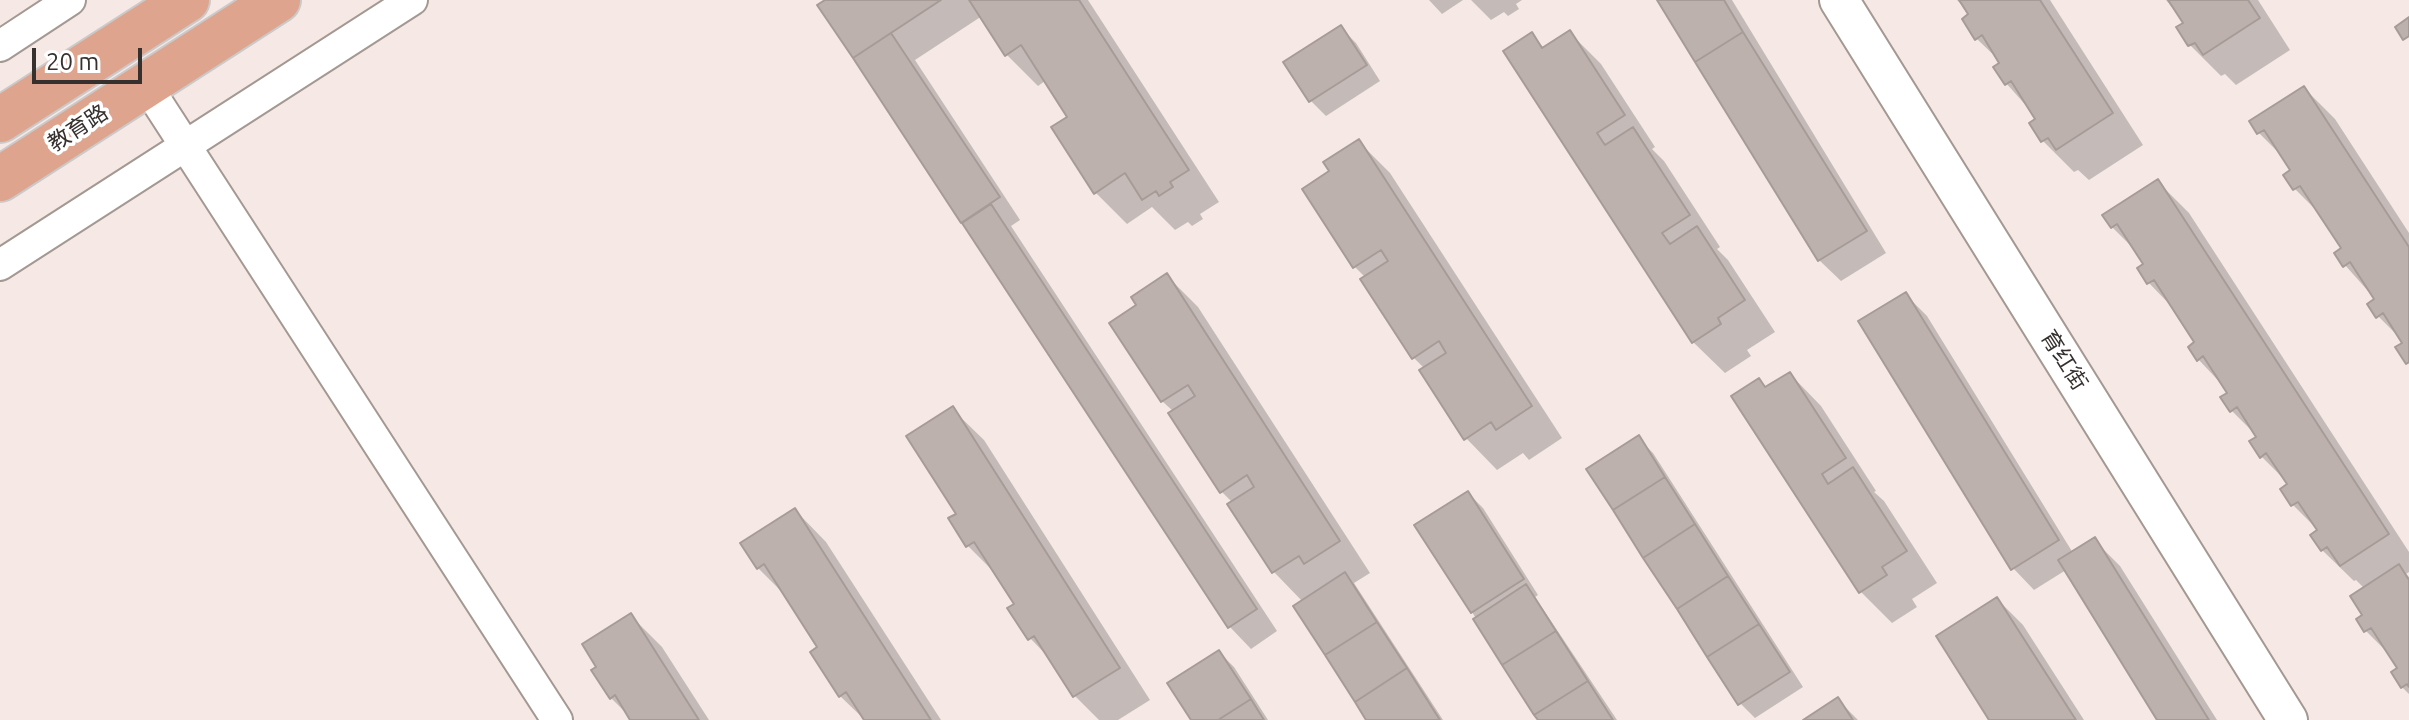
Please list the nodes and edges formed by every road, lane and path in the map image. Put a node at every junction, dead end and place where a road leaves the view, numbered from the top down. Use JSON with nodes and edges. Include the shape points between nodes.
{"nodes":[{"id":1,"x":70,"y":0,"type":"edge"},
{"id":2,"x":187,"y":0,"type":"edge"},
{"id":3,"x":278,"y":0,"type":"edge"},
{"id":4,"x":412,"y":0,"type":"edge"},
{"id":5,"x":1839,"y":0,"type":"edge"},
{"id":6,"x":139,"y":14,"type":"edge"},
{"id":7,"x":0,"y":46,"type":"edge"},
{"id":8,"x":146,"y":85,"type":"junction"},
{"id":9,"x":0,"y":120,"type":"edge"},
{"id":10,"x":186,"y":146,"type":"junction"},
{"id":11,"x":0,"y":179,"type":"edge"},
{"id":12,"x":0,"y":265,"type":"edge"},
{"id":13,"x":557,"y":720,"type":"edge"},
{"id":14,"x":2288,"y":720,"type":"edge"}],
"edges":[{"from":1,"to":7,"type":"street"},
{"from":2,"to":6,"type":"main road"},
{"from":3,"to":8,"type":"main road","name":"教育路"},
{"from":4,"to":10,"type":"street"},
{"from":5,"to":14,"type":"street","name":"育红街"},
{"from":6,"to":9,"type":"main road"},
{"from":8,"to":10,"type":"street"},
{"from":8,"to":11,"type":"main road","name":"教育路"},
{"from":10,"to":12,"type":"street"},
{"from":10,"to":13,"type":"street"}]}
